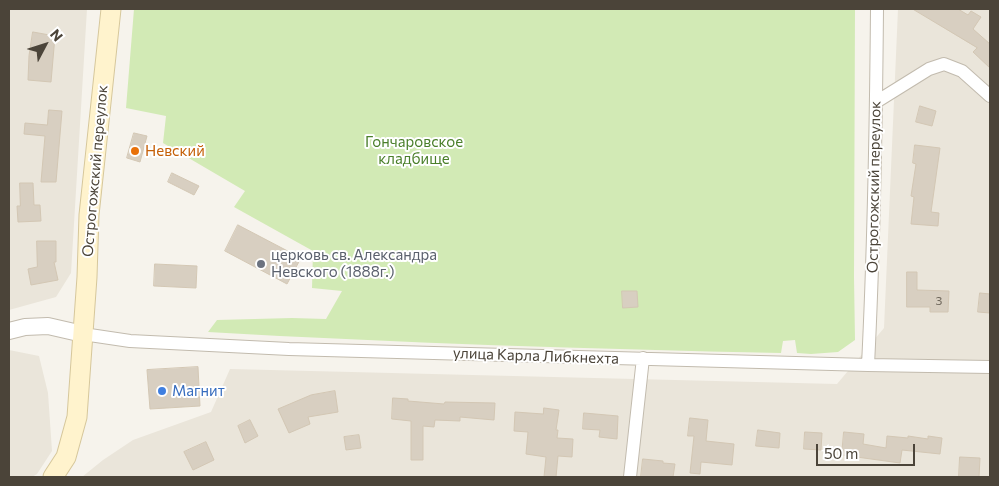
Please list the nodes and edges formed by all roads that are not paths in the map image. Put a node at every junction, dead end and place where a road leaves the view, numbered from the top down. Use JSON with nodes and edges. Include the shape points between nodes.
{"nodes":[{"id":1,"x":111,"y":9,"type":"edge"},
{"id":2,"x":877,"y":9,"type":"edge"},
{"id":3,"x":990,"y":96,"type":"edge"},
{"id":4,"x":876,"y":102,"type":"junction"},
{"id":5,"x":9,"y":331,"type":"edge"},
{"id":6,"x":83,"y":334,"type":"junction"},
{"id":7,"x":643,"y":358,"type":"junction"},
{"id":8,"x":868,"y":365,"type":"junction"},
{"id":9,"x":990,"y":367,"type":"edge"},
{"id":10,"x":54,"y":477,"type":"edge"},
{"id":11,"x":630,"y":477,"type":"edge"}],
"edges":[{"from":1,"to":6,"type":"main road","name":"Острогожский переулок","via":[[89,215]]},
{"from":2,"to":4,"type":"street","name":"Острогожский переулок"},
{"from":3,"to":4,"type":"street","via":[[962,72],[944,64],[929,69]]},
{"from":4,"to":8,"type":"street","name":"Острогожский переулок"},
{"from":5,"to":6,"type":"street","via":[[48,326]]},
{"from":6,"to":7,"type":"street","name":"улица Карла Либкнехта","via":[[130,341],[289,349]]},
{"from":6,"to":10,"type":"main road","name":"Острогожский переулок","via":[[77,416],[66,457]]},
{"from":7,"to":8,"type":"street","name":"улица Карла Либкнехта"},
{"from":7,"to":11,"type":"street"},
{"from":8,"to":9,"type":"street","name":"улица Карла Либкнехта"}]}
